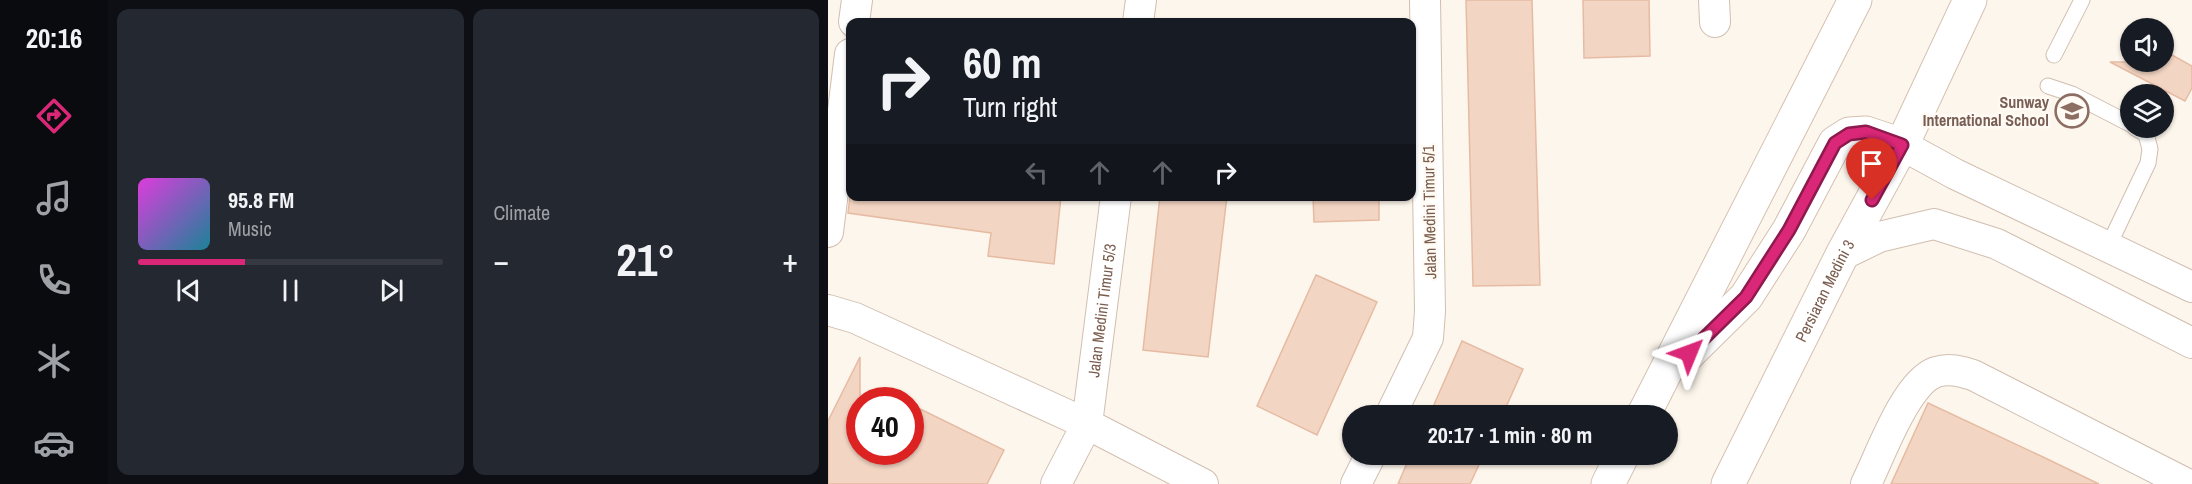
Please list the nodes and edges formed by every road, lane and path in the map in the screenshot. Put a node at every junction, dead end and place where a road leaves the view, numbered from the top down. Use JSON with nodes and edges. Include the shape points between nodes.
{"nodes":[{"id":1,"x":857,"y":0,"type":"edge"},
{"id":2,"x":1141,"y":0,"type":"edge"},
{"id":3,"x":1425,"y":0,"type":"edge"},
{"id":4,"x":1855,"y":0,"type":"edge"},
{"id":5,"x":1970,"y":0,"type":"edge"},
{"id":6,"x":2082,"y":0,"type":"edge"},
{"id":7,"x":855,"y":18,"type":"edge"},
{"id":8,"x":1139,"y":18,"type":"edge"},
{"id":9,"x":2054,"y":56,"type":"dead end"},
{"id":10,"x":846,"y":86,"type":"edge"},
{"id":11,"x":2048,"y":86,"type":"dead end"},
{"id":12,"x":2120,"y":119,"type":"edge"},
{"id":13,"x":2147,"y":138,"type":"edge"},
{"id":14,"x":1902,"y":145,"type":"junction"},
{"id":15,"x":1115,"y":201,"type":"edge"},
{"id":16,"x":828,"y":232,"type":"edge"},
{"id":17,"x":2108,"y":247,"type":"junction"},
{"id":18,"x":1842,"y":255,"type":"junction"},
{"id":19,"x":2192,"y":287,"type":"edge"},
{"id":20,"x":828,"y":310,"type":"edge"},
{"id":21,"x":2192,"y":343,"type":"edge"},
{"id":22,"x":1661,"y":381,"type":"junction"},
{"id":23,"x":1395,"y":405,"type":"edge"},
{"id":24,"x":1649,"y":405,"type":"edge"},
{"id":25,"x":1086,"y":424,"type":"junction"},
{"id":26,"x":1366,"y":465,"type":"edge"},
{"id":27,"x":1618,"y":465,"type":"edge"},
{"id":28,"x":1056,"y":484,"type":"edge"},
{"id":29,"x":1203,"y":484,"type":"edge"},
{"id":30,"x":1356,"y":484,"type":"edge"},
{"id":31,"x":1608,"y":484,"type":"edge"},
{"id":32,"x":1728,"y":484,"type":"edge"},
{"id":33,"x":1866,"y":484,"type":"edge"},
{"id":34,"x":2187,"y":484,"type":"edge"}],
"edges":[{"from":1,"to":7,"type":"street"},
{"from":2,"to":8,"type":"street"},
{"from":3,"to":23,"type":"street","name":"Jalan Medini Timur 5/1","via":[[1430,311],[1428,338]]},
{"from":4,"to":22,"type":"street"},
{"from":5,"to":14,"type":"street","name":"Persiaran Medini 3"},
{"from":6,"to":9,"type":"lane"},
{"from":10,"to":16,"type":"street"},
{"from":11,"to":12,"type":"lane"},
{"from":13,"to":17,"type":"lane","via":[[2148,163]]},
{"from":14,"to":17,"type":"street"},
{"from":14,"to":18,"type":"street","name":"Persiaran Medini 3"},
{"from":14,"to":22,"type":"street","via":[[1866,132],[1849,134],[1835,143],[1789,230],[1746,297]]},
{"from":15,"to":25,"type":"street","name":"Jalan Medini Timur 5/3"},
{"from":17,"to":19,"type":"street"},
{"from":18,"to":21,"type":"street","via":[[1879,237],[1934,224],[1997,244]]},
{"from":18,"to":32,"type":"street","name":"Persiaran Medini 3"},
{"from":20,"to":25,"type":"street","via":[[855,318]]},
{"from":22,"to":24,"type":"street"},
{"from":25,"to":28,"type":"street","name":"Jalan Medini Timur 5/3"},
{"from":25,"to":29,"type":"street"},
{"from":26,"to":30,"type":"street"},
{"from":27,"to":31,"type":"street"},
{"from":33,"to":34,"type":"street","via":[[1908,396],[1936,372],[1954,370],[1972,375]]}]}
